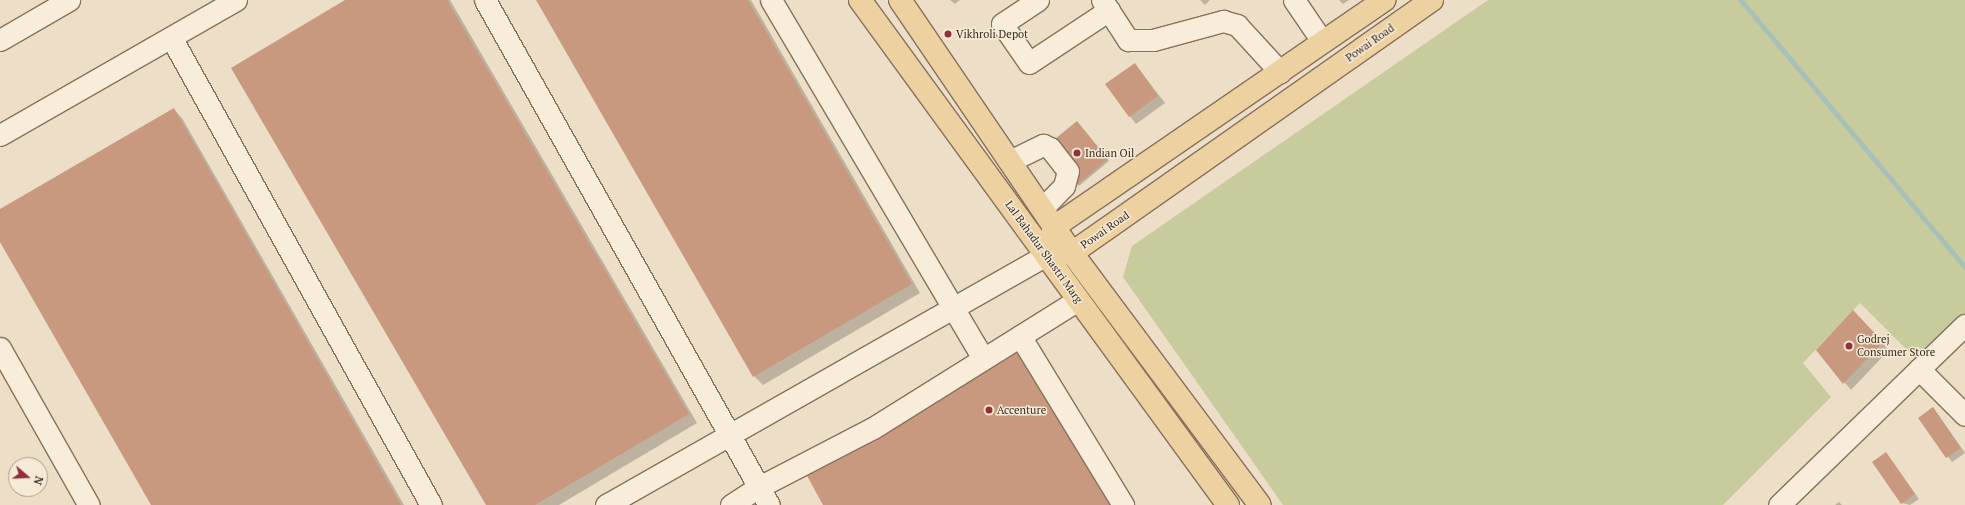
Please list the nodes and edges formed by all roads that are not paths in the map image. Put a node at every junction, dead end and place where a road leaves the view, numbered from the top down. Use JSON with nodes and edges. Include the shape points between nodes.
{"nodes":[{"id":1,"x":236,"y":0,"type":"edge"},
{"id":2,"x":485,"y":0,"type":"edge"},
{"id":3,"x":771,"y":0,"type":"edge"},
{"id":4,"x":860,"y":0,"type":"edge"},
{"id":5,"x":900,"y":0,"type":"edge"},
{"id":6,"x":1038,"y":0,"type":"edge"},
{"id":7,"x":1294,"y":0,"type":"edge"},
{"id":8,"x":1384,"y":0,"type":"edge"},
{"id":9,"x":1432,"y":0,"type":"edge"},
{"id":10,"x":63,"y":1,"type":"edge"},
{"id":11,"x":1106,"y":5,"type":"edge"},
{"id":12,"x":926,"y":37,"type":"junction"},
{"id":13,"x":172,"y":38,"type":"junction"},
{"id":14,"x":0,"y":40,"type":"edge"},
{"id":15,"x":1322,"y":41,"type":"junction"},
{"id":16,"x":901,"y":56,"type":"junction"},
{"id":17,"x":1280,"y":72,"type":"junction"},
{"id":18,"x":0,"y":135,"type":"edge"},
{"id":19,"x":1010,"y":160,"type":"junction"},
{"id":20,"x":1042,"y":209,"type":"junction"},
{"id":21,"x":1054,"y":227,"type":"junction"},
{"id":22,"x":1072,"y":253,"type":"junction"},
{"id":23,"x":1046,"y":255,"type":"junction"},
{"id":24,"x":1078,"y":300,"type":"junction"},
{"id":25,"x":952,"y":309,"type":"junction"},
{"id":26,"x":1965,"y":325,"type":"edge"},
{"id":27,"x":1020,"y":336,"type":"junction"},
{"id":28,"x":0,"y":348,"type":"edge"},
{"id":29,"x":983,"y":359,"type":"junction"},
{"id":30,"x":1919,"y":369,"type":"junction"},
{"id":31,"x":1965,"y":415,"type":"edge"},
{"id":32,"x":731,"y":436,"type":"junction"},
{"id":33,"x":759,"y":487,"type":"junction"},
{"id":34,"x":738,"y":503,"type":"edge"},
{"id":35,"x":89,"y":505,"type":"edge"},
{"id":36,"x":431,"y":505,"type":"edge"},
{"id":37,"x":606,"y":505,"type":"edge"},
{"id":38,"x":769,"y":505,"type":"edge"},
{"id":39,"x":1123,"y":505,"type":"edge"},
{"id":40,"x":1228,"y":505,"type":"edge"},
{"id":41,"x":1260,"y":505,"type":"edge"},
{"id":42,"x":1779,"y":505,"type":"edge"}],
"edges":[{"from":1,"to":13,"type":"street"},
{"from":2,"to":32,"type":"street"},
{"from":3,"to":25,"type":"street"},
{"from":4,"to":16,"type":"main road","name":"Lal Bahadur Shastri Marg"},
{"from":5,"to":12,"type":"main road","name":"Lal Bahadur Shastri Marg"},
{"from":6,"to":11,"type":"street","via":[[1002,24],[1030,63]]},
{"from":7,"to":15,"type":"street"},
{"from":8,"to":15,"type":"main road"},
{"from":9,"to":22,"type":"main road","name":"Powai Road"},
{"from":10,"to":14,"type":"street"},
{"from":11,"to":17,"type":"street","via":[[1128,40],[1153,40],[1223,21],[1237,25]]},
{"from":12,"to":16,"type":"main road"},
{"from":12,"to":19,"type":"main road","name":"Lal Bahadur Shastri Marg"},
{"from":13,"to":18,"type":"street"},
{"from":13,"to":36,"type":"street"},
{"from":15,"to":17,"type":"main road"},
{"from":16,"to":23,"type":"main road","name":"Lal Bahadur Shastri Marg"},
{"from":17,"to":21,"type":"main road"},
{"from":19,"to":20,"type":"main road","name":"Lal Bahadur Shastri Marg"},
{"from":19,"to":20,"type":"street","via":[[1043,145],[1050,148],[1068,171],[1064,186]]},
{"from":20,"to":21,"type":"main road","name":"Lal Bahadur Shastri Marg"},
{"from":21,"to":22,"type":"main road","name":"Lal Bahadur Shastri Marg"},
{"from":21,"to":23,"type":"main road"},
{"from":22,"to":23,"type":"main road","name":"Powai Road"},
{"from":22,"to":41,"type":"main road","name":"Lal Bahadur Shastri Marg"},
{"from":23,"to":24,"type":"main road","name":"Lal Bahadur Shastri Marg"},
{"from":23,"to":25,"type":"street"},
{"from":24,"to":27,"type":"street"},
{"from":24,"to":40,"type":"main road","name":"Lal Bahadur Shastri Marg"},
{"from":25,"to":29,"type":"street"},
{"from":25,"to":32,"type":"street"},
{"from":26,"to":30,"type":"street"},
{"from":27,"to":29,"type":"street"},
{"from":27,"to":39,"type":"street"},
{"from":28,"to":35,"type":"street"},
{"from":29,"to":33,"type":"street","via":[[874,428]]},
{"from":30,"to":31,"type":"street"},
{"from":30,"to":42,"type":"street"},
{"from":32,"to":33,"type":"street"},
{"from":32,"to":37,"type":"street"},
{"from":33,"to":34,"type":"street"},
{"from":33,"to":38,"type":"street"}]}
